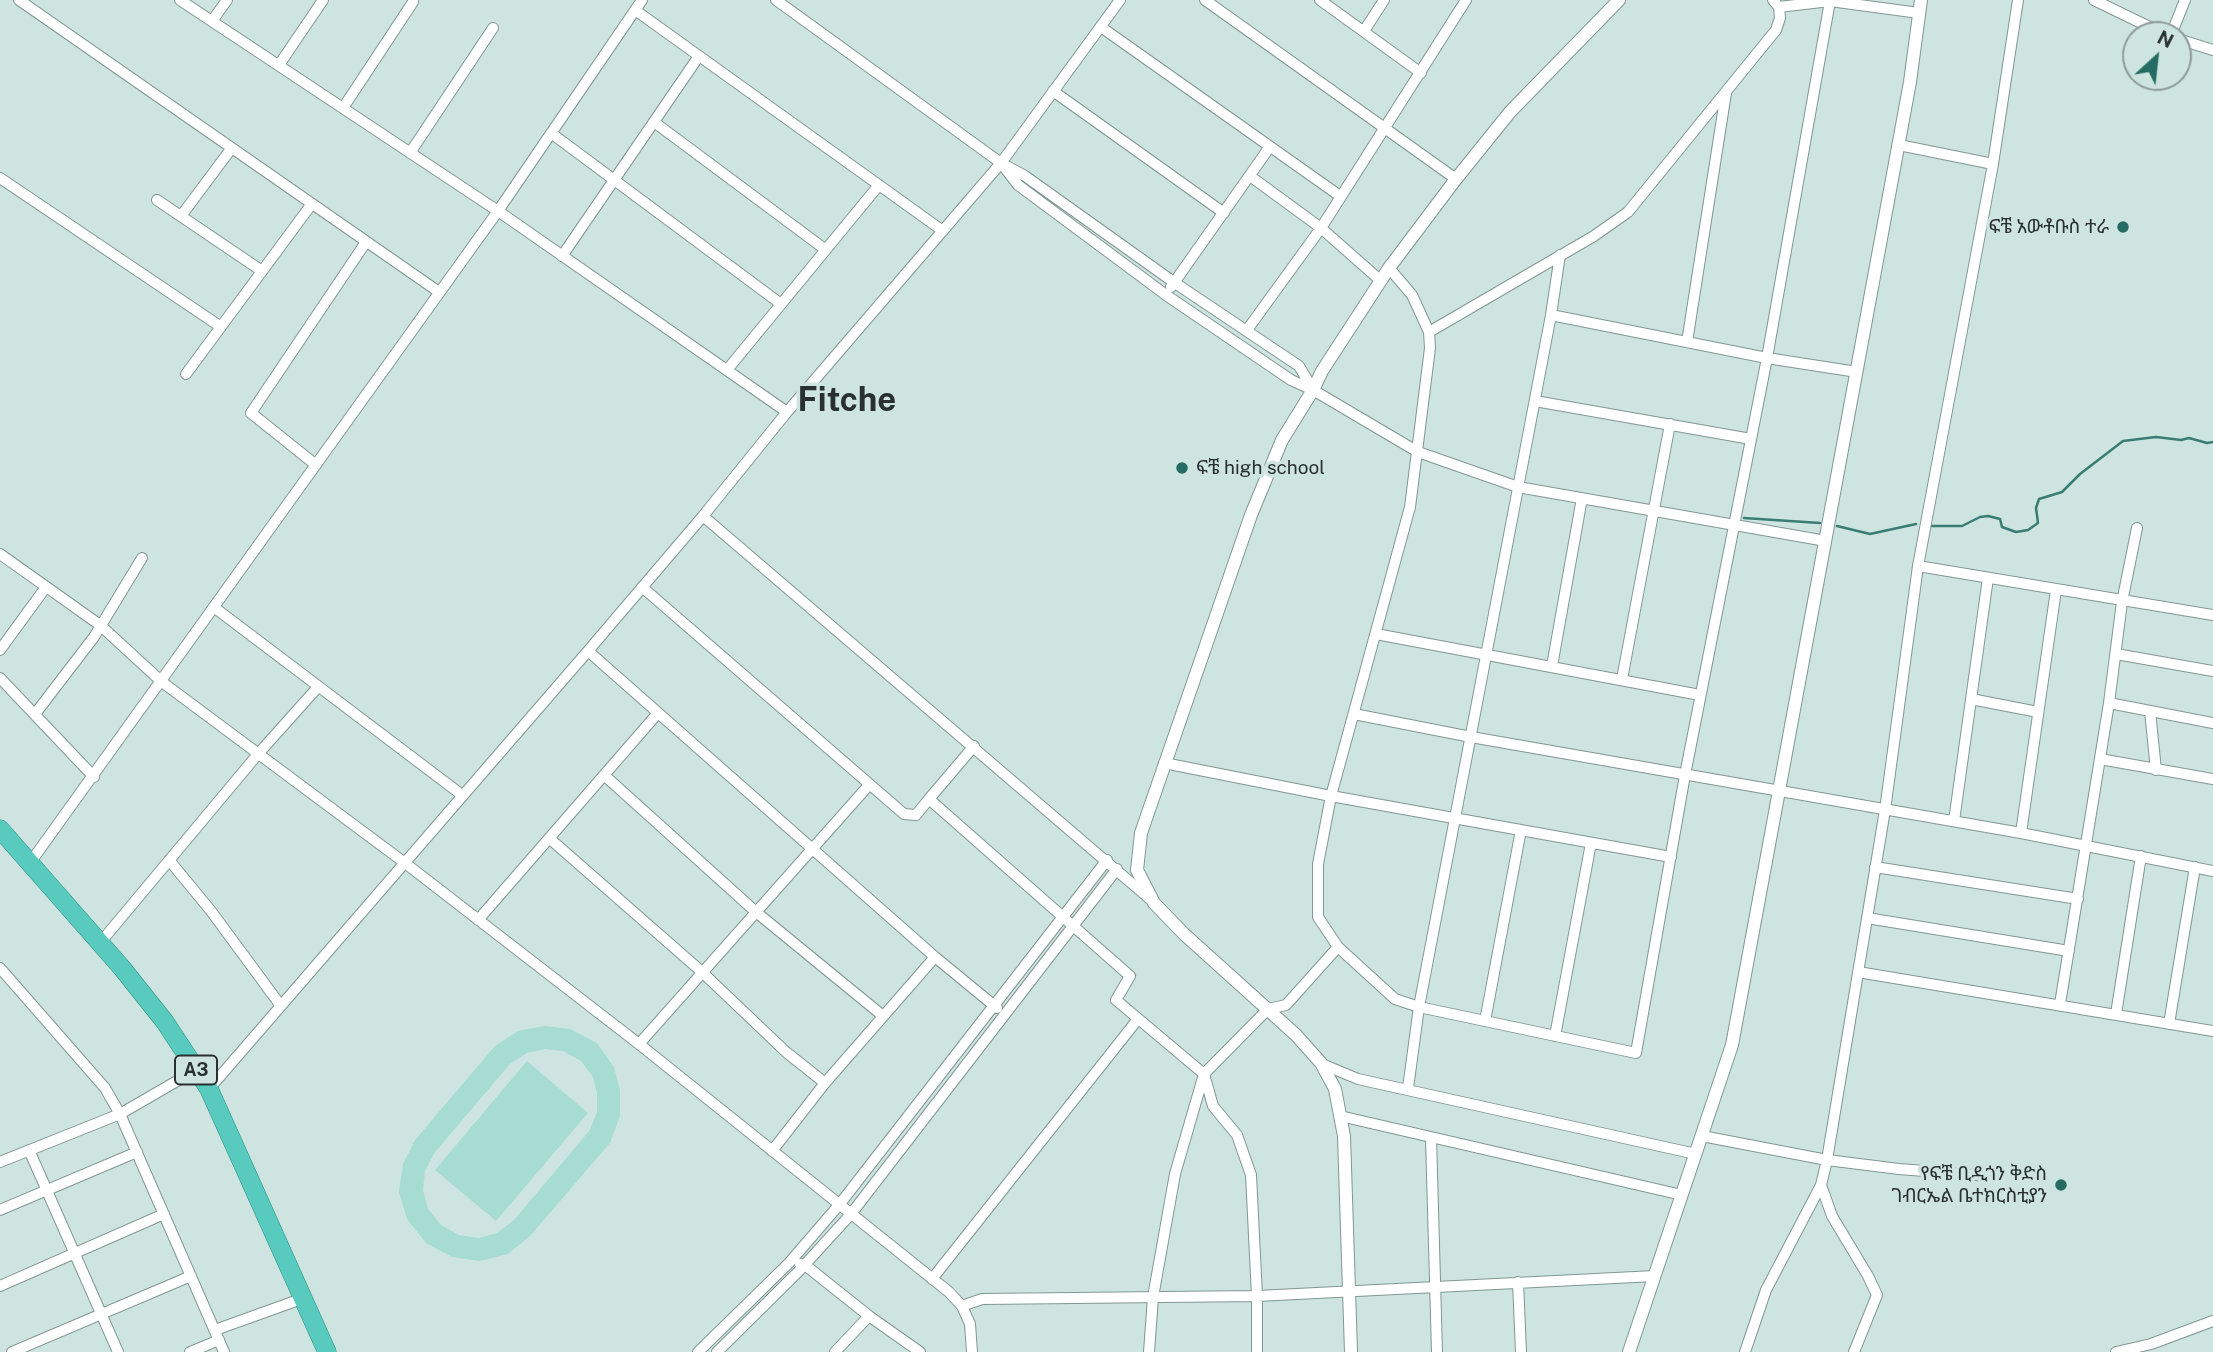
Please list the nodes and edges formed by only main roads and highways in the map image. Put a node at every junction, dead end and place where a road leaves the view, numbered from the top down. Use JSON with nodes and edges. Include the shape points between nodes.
{"nodes":[{"id":1,"x":3,"y":838,"type":"edge"},
{"id":2,"x":327,"y":1352,"type":"edge"}],
"edges":[{"from":1,"to":2,"type":"highway","number":"A3","via":[[30,863],[165,1022],[209,1089]]}]}
